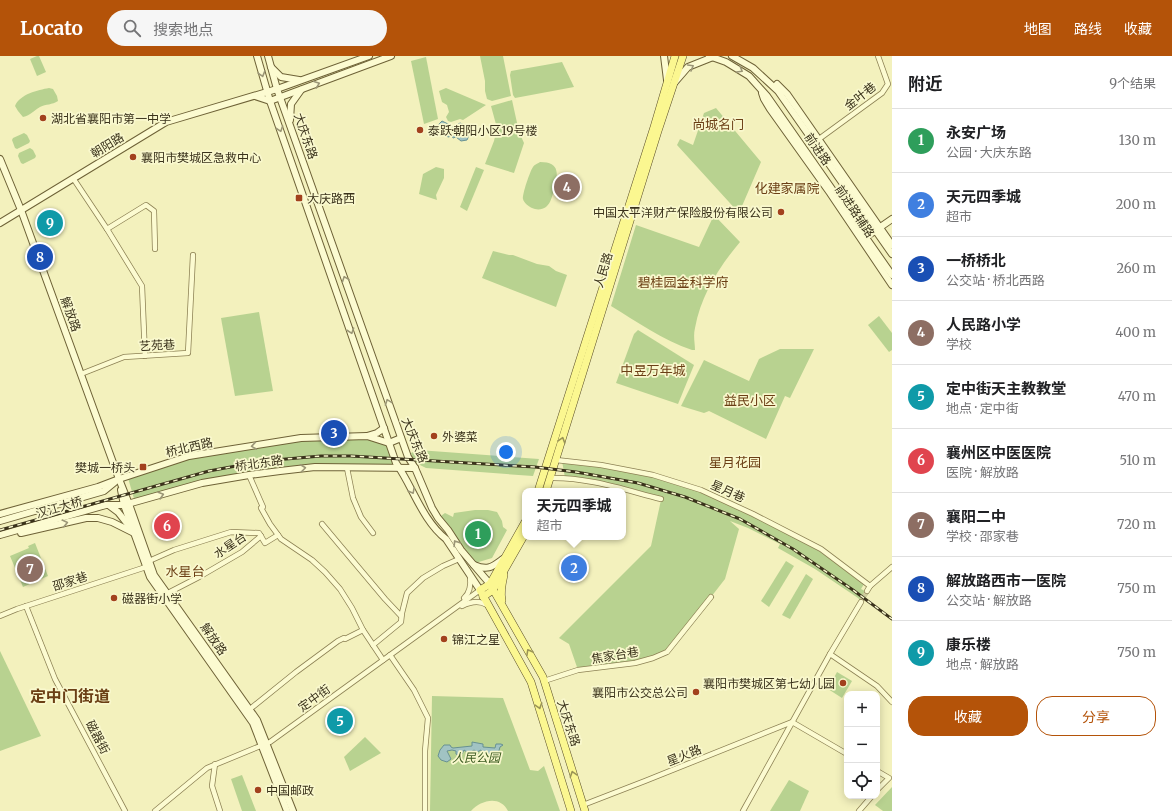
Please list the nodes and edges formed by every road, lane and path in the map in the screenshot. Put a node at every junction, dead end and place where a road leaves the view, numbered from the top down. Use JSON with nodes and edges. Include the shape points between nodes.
{"nodes":[{"id":1,"x":257,"y":56,"type":"edge"},
{"id":2,"x":268,"y":56,"type":"edge"},
{"id":3,"x":369,"y":56,"type":"edge"},
{"id":4,"x":391,"y":56,"type":"edge"},
{"id":5,"x":664,"y":56,"type":"edge"},
{"id":6,"x":675,"y":56,"type":"edge"},
{"id":7,"x":683,"y":56,"type":"edge"},
{"id":8,"x":732,"y":56,"type":"edge"},
{"id":9,"x":878,"y":56,"type":"edge"},
{"id":10,"x":711,"y":57,"type":"edge"},
{"id":11,"x":271,"y":66,"type":"junction"},
{"id":12,"x":753,"y":68,"type":"junction"},
{"id":13,"x":301,"y":81,"type":"junction"},
{"id":14,"x":890,"y":81,"type":"edge"},
{"id":15,"x":670,"y":82,"type":"junction"},
{"id":16,"x":278,"y":89,"type":"junction"},
{"id":17,"x":302,"y":89,"type":"junction"},
{"id":18,"x":762,"y":90,"type":"junction"},
{"id":19,"x":268,"y":92,"type":"junction"},
{"id":20,"x":255,"y":96,"type":"junction"},
{"id":21,"x":280,"y":97,"type":"junction"},
{"id":22,"x":270,"y":101,"type":"junction"},
{"id":23,"x":289,"y":123,"type":"junction"},
{"id":24,"x":819,"y":139,"type":"junction"},
{"id":25,"x":0,"y":159,"type":"edge"},
{"id":26,"x":73,"y":178,"type":"junction"},
{"id":27,"x":21,"y":210,"type":"junction"},
{"id":28,"x":892,"y":219,"type":"edge"},
{"id":29,"x":0,"y":223,"type":"edge"},
{"id":30,"x":107,"y":229,"type":"junction"},
{"id":31,"x":878,"y":229,"type":"junction"},
{"id":32,"x":866,"y":237,"type":"junction"},
{"id":33,"x":892,"y":245,"type":"edge"},
{"id":34,"x":155,"y":249,"type":"dead end"},
{"id":35,"x":892,"y":254,"type":"edge"},
{"id":36,"x":193,"y":255,"type":"dead end"},
{"id":37,"x":892,"y":275,"type":"edge"},
{"id":38,"x":892,"y":285,"type":"edge"},
{"id":39,"x":145,"y":356,"type":"junction"},
{"id":40,"x":81,"y":374,"type":"junction"},
{"id":41,"x":384,"y":428,"type":"junction"},
{"id":42,"x":367,"y":436,"type":"junction"},
{"id":43,"x":401,"y":438,"type":"junction"},
{"id":44,"x":389,"y":443,"type":"junction"},
{"id":45,"x":556,"y":460,"type":"junction"},
{"id":46,"x":347,"y":468,"type":"junction"},
{"id":47,"x":400,"y":468,"type":"junction"},
{"id":48,"x":415,"y":468,"type":"junction"},
{"id":49,"x":249,"y":475,"type":"junction"},
{"id":50,"x":119,"y":478,"type":"junction"},
{"id":51,"x":550,"y":478,"type":"junction"},
{"id":52,"x":539,"y":488,"type":"edge"},
{"id":53,"x":547,"y":488,"type":"edge"},
{"id":54,"x":616,"y":488,"type":"edge"},
{"id":55,"x":626,"y":491,"type":"edge"},
{"id":56,"x":661,"y":500,"type":"dead end"},
{"id":57,"x":106,"y":505,"type":"junction"},
{"id":58,"x":127,"y":505,"type":"junction"},
{"id":59,"x":0,"y":514,"type":"edge"},
{"id":60,"x":0,"y":520,"type":"edge"},
{"id":61,"x":322,"y":524,"type":"dead end"},
{"id":62,"x":522,"y":528,"type":"edge"},
{"id":63,"x":134,"y":533,"type":"junction"},
{"id":64,"x":373,"y":533,"type":"dead end"},
{"id":65,"x":0,"y":535,"type":"edge"},
{"id":66,"x":278,"y":535,"type":"junction"},
{"id":67,"x":261,"y":536,"type":"junction"},
{"id":68,"x":522,"y":538,"type":"edge"},
{"id":69,"x":0,"y":539,"type":"edge"},
{"id":70,"x":459,"y":559,"type":"junction"},
{"id":71,"x":506,"y":561,"type":"junction"},
{"id":72,"x":148,"y":564,"type":"junction"},
{"id":73,"x":472,"y":564,"type":"junction"},
{"id":74,"x":892,"y":567,"type":"edge"},
{"id":75,"x":469,"y":575,"type":"junction"},
{"id":76,"x":492,"y":587,"type":"junction"},
{"id":77,"x":168,"y":593,"type":"junction"},
{"id":78,"x":481,"y":594,"type":"junction"},
{"id":79,"x":711,"y":597,"type":"dead end"},
{"id":80,"x":861,"y":602,"type":"tunnel mouth"},
{"id":81,"x":26,"y":606,"type":"junction"},
{"id":82,"x":488,"y":606,"type":"junction"},
{"id":83,"x":451,"y":611,"type":"junction"},
{"id":84,"x":506,"y":612,"type":"junction"},
{"id":85,"x":0,"y":616,"type":"edge"},
{"id":86,"x":401,"y":616,"type":"junction"},
{"id":87,"x":363,"y":630,"type":"junction"},
{"id":88,"x":373,"y":645,"type":"junction"},
{"id":89,"x":830,"y":654,"type":"junction"},
{"id":90,"x":390,"y":655,"type":"junction"},
{"id":91,"x":383,"y":660,"type":"junction"},
{"id":92,"x":544,"y":681,"type":"junction"},
{"id":93,"x":892,"y":702,"type":"edge"},
{"id":94,"x":250,"y":709,"type":"junction"},
{"id":95,"x":792,"y":722,"type":"junction"},
{"id":96,"x":264,"y":745,"type":"junction"},
{"id":97,"x":844,"y":752,"type":"edge"},
{"id":98,"x":215,"y":764,"type":"junction"},
{"id":99,"x":880,"y":772,"type":"edge"},
{"id":100,"x":890,"y":776,"type":"edge"},
{"id":101,"x":880,"y":787,"type":"edge"},
{"id":102,"x":869,"y":799,"type":"edge"},
{"id":103,"x":584,"y":808,"type":"edge"},
{"id":104,"x":125,"y":811,"type":"edge"},
{"id":105,"x":155,"y":811,"type":"edge"},
{"id":106,"x":220,"y":811,"type":"edge"},
{"id":107,"x":288,"y":811,"type":"edge"},
{"id":108,"x":293,"y":811,"type":"edge"},
{"id":109,"x":425,"y":811,"type":"edge"},
{"id":110,"x":571,"y":811,"type":"edge"},
{"id":111,"x":743,"y":811,"type":"edge"},
{"id":112,"x":858,"y":811,"type":"edge"}],
"edges":[{"from":1,"to":19,"type":"main road","name":"大庆东路","one_way":true},
{"from":2,"to":11,"type":"main road","name":"大庆东路"},
{"from":3,"to":13,"type":"main road","name":"朝阳路"},
{"from":17,"to":4,"type":"main road","one_way":true},
{"from":5,"to":15,"type":"main road"},
{"from":6,"to":15,"type":"main road","name":"人民路"},
{"from":7,"to":15,"type":"main road","name":"人民路"},
{"from":8,"to":12,"type":"main road","name":"前进路"},
{"from":9,"to":14,"type":"street","name":"金叶巷"},
{"from":15,"to":10,"type":"main road","one_way":true,"via":[[688,67]]},
{"from":10,"to":18,"type":"main road","name":"前进路","one_way":true,"via":[[726,62],[749,76]]},
{"from":11,"to":13,"type":"main road","via":[[281,77]]},
{"from":11,"to":16,"type":"main road","name":"大庆东路"},
{"from":12,"to":24,"type":"main road","name":"前进路辅路","via":[[788,94]]},
{"from":12,"to":31,"type":"main road","name":"前进路","via":[[778,91]]},
{"from":13,"to":16,"type":"main road","name":"朝阳路"},
{"from":14,"to":24,"type":"street","name":"金叶巷","via":[[882,94]]},
{"from":45,"to":15,"type":"main road","name":"人民路","one_way":true,"via":[[656,139]]},
{"from":15,"to":52,"type":"main road","name":"人民路"},
{"from":16,"to":19,"type":"main road","name":"朝阳路"},
{"from":16,"to":21,"type":"main road","name":"大庆东路"},
{"from":17,"to":21,"type":"main road"},
{"from":17,"to":23,"type":"main road","via":[[291,104]]},
{"from":18,"to":32,"type":"main road","name":"前进路"},
{"from":18,"to":38,"type":"main road","name":"前进路辅路","via":[[770,109]]},
{"from":19,"to":20,"type":"main road","name":"朝阳路"},
{"from":19,"to":22,"type":"main road","name":"大庆东路"},
{"from":20,"to":22,"type":"main road"},
{"from":20,"to":26,"type":"main road","name":"朝阳路","via":[[166,122]]},
{"from":21,"to":22,"type":"main road"},
{"from":21,"to":23,"type":"main road","name":"大庆东路"},
{"from":22,"to":41,"type":"main road","name":"大庆东路","one_way":true},
{"from":43,"to":23,"type":"main road","name":"大庆东路","one_way":true},
{"from":24,"to":31,"type":"main road","name":"前进路辅路"},
{"from":25,"to":27,"type":"main road","name":"解放路"},
{"from":26,"to":27,"type":"main road","name":"朝阳路"},
{"from":26,"to":30,"type":"street"},
{"from":27,"to":29,"type":"main road","name":"朝阳路"},
{"from":27,"to":40,"type":"main road","name":"解放路"},
{"from":28,"to":31,"type":"main road"},
{"from":30,"to":34,"type":"street","via":[[146,205],[154,211]]},
{"from":30,"to":39,"type":"street","via":[[142,286]]},
{"from":31,"to":32,"type":"main road"},
{"from":31,"to":33,"type":"main road","name":"前进路辅路"},
{"from":31,"to":35,"type":"main road","name":"前进路"},
{"from":32,"to":37,"type":"main road","name":"前进路"},
{"from":36,"to":39,"type":"street","name":"艺苑巷","via":[[188,353]]},
{"from":39,"to":40,"type":"street","name":"艺苑巷","via":[[124,357]]},
{"from":40,"to":50,"type":"main road","name":"解放路"},
{"from":41,"to":42,"type":"main road"},
{"from":41,"to":44,"type":"main road","name":"大庆东路"},
{"from":42,"to":44,"type":"main road","name":"桥北西路"},
{"from":42,"to":50,"type":"main road","name":"桥北西路","one_way":true,"via":[[302,438],[189,456]]},
{"from":43,"to":44,"type":"main road"},
{"from":43,"to":48,"type":"main road","name":"大庆东路"},
{"from":44,"to":47,"type":"main road","name":"大庆东路"},
{"from":45,"to":51,"type":"main road","name":"人民路"},
{"from":45,"to":74,"type":"street","name":"星月巷","via":[[653,475],[701,490],[821,549],[869,588]]},
{"from":46,"to":47,"type":"main road","name":"桥北东路"},
{"from":49,"to":46,"type":"main road","name":"桥北东路","one_way":true,"via":[[315,467]]},
{"from":46,"to":64,"type":"street","via":[[353,498],[361,517]]},
{"from":47,"to":48,"type":"main road","name":"桥北东路"},
{"from":47,"to":70,"type":"main road","name":"大庆东路","one_way":true,"via":[[424,512]]},
{"from":73,"to":48,"type":"main road","name":"大庆东路","one_way":true,"via":[[432,508]]},
{"from":58,"to":49,"type":"main road","name":"桥北东路","one_way":true,"via":[[202,483]]},
{"from":49,"to":66,"type":"street","via":[[263,507],[261,508]]},
{"from":50,"to":57,"type":"main road","via":[[119,494],[114,501]]},
{"from":50,"to":58,"type":"main road","name":"解放路"},
{"from":50,"to":59,"type":"main road","name":"桥北西路","via":[[98,487]]},
{"from":50,"to":60,"type":"main road","name":"汉江大桥","via":[[104,491]]},
{"from":51,"to":53,"type":"main road","name":"人民路"},
{"from":51,"to":54,"type":"street","via":[[594,482]]},
{"from":55,"to":56,"type":"street"},
{"from":57,"to":58,"type":"main road","name":"汉江大桥"},
{"from":57,"to":63,"type":"main road","via":[[114,508]]},
{"from":57,"to":65,"type":"main road","name":"汉江大桥"},
{"from":58,"to":63,"type":"main road","name":"解放路"},
{"from":58,"to":72,"type":"main road","name":"解放路"},
{"from":61,"to":86,"type":"street"},
{"from":62,"to":71,"type":"main road"},
{"from":69,"to":63,"type":"main road","one_way":true,"via":[[86,518],[112,522]]},
{"from":63,"to":72,"type":"main road","name":"解放路"},
{"from":66,"to":67,"type":"street","name":"邵家巷","via":[[265,543]]},
{"from":66,"to":87,"type":"street","via":[[325,572],[340,589]]},
{"from":67,"to":72,"type":"street","name":"邵家巷","via":[[230,532],[174,550]]},
{"from":67,"to":77,"type":"street","name":"水星台","via":[[242,552]]},
{"from":68,"to":71,"type":"main road"},
{"from":70,"to":75,"type":"main road","name":"大庆东路"},
{"from":70,"to":86,"type":"street","via":[[423,578],[407,593]]},
{"from":71,"to":73,"type":"main road","via":[[492,567]]},
{"from":71,"to":76,"type":"main road"},
{"from":71,"to":84,"type":"main road","via":[[501,595]]},
{"from":72,"to":77,"type":"main road","name":"解放路"},
{"from":72,"to":81,"type":"street","name":"邵家巷"},
{"from":72,"to":96,"type":"main road","name":"解放路","via":[[150,577],[253,723]]},
{"from":73,"to":76,"type":"main road","name":"大庆东路"},
{"from":75,"to":78,"type":"main road","name":"大庆东路"},
{"from":75,"to":83,"type":"street","via":[[471,585],[467,596]]},
{"from":76,"to":78,"type":"main road"},
{"from":76,"to":84,"type":"main road","name":"大庆东路"},
{"from":77,"to":94,"type":"main road","name":"解放路"},
{"from":78,"to":82,"type":"main road","name":"大庆东路"},
{"from":78,"to":83,"type":"street","name":"定中街"},
{"from":79,"to":92,"type":"street","name":"焦家台巷","via":[[667,652],[635,663],[578,670]]},
{"from":80,"to":89,"type":"street"},
{"from":81,"to":85,"type":"street","name":"邵家巷"},
{"from":81,"to":104,"type":"street","name":"磁器街","via":[[56,679]]},
{"from":82,"to":83,"type":"street","via":[[470,602]]},
{"from":82,"to":110,"type":"main road","name":"大庆东路","one_way":true,"via":[[531,682]]},
{"from":83,"to":90,"type":"street","name":"定中街"},
{"from":92,"to":84,"type":"main road","name":"大庆东路","one_way":true},
{"from":86,"to":88,"type":"street","via":[[401,622]]},
{"from":87,"to":88,"type":"street"},
{"from":87,"to":94,"type":"street","via":[[338,641]]},
{"from":88,"to":91,"type":"street"},
{"from":89,"to":93,"type":"street","via":[[877,686]]},
{"from":89,"to":95,"type":"street"},
{"from":90,"to":91,"type":"street","name":"定中街"},
{"from":90,"to":109,"type":"street","via":[[414,690],[428,718]]},
{"from":91,"to":96,"type":"street","name":"定中街"},
{"from":103,"to":92,"type":"main road","name":"大庆东路","one_way":true},
{"from":94,"to":96,"type":"main road","name":"解放路","via":[[257,720]]},
{"from":95,"to":97,"type":"street"},
{"from":95,"to":103,"type":"street","name":"星火路"},
{"from":95,"to":111,"type":"street"},
{"from":96,"to":98,"type":"street","name":"定中街"},
{"from":96,"to":107,"type":"main road","name":"解放路"},
{"from":96,"to":108,"type":"main road","name":"解放路"},
{"from":98,"to":105,"type":"street","name":"定中街"},
{"from":98,"to":106,"type":"street","via":[[212,786]]},
{"from":99,"to":100,"type":"street"},
{"from":100,"to":101,"type":"street"},
{"from":102,"to":112,"type":"street"}]}
